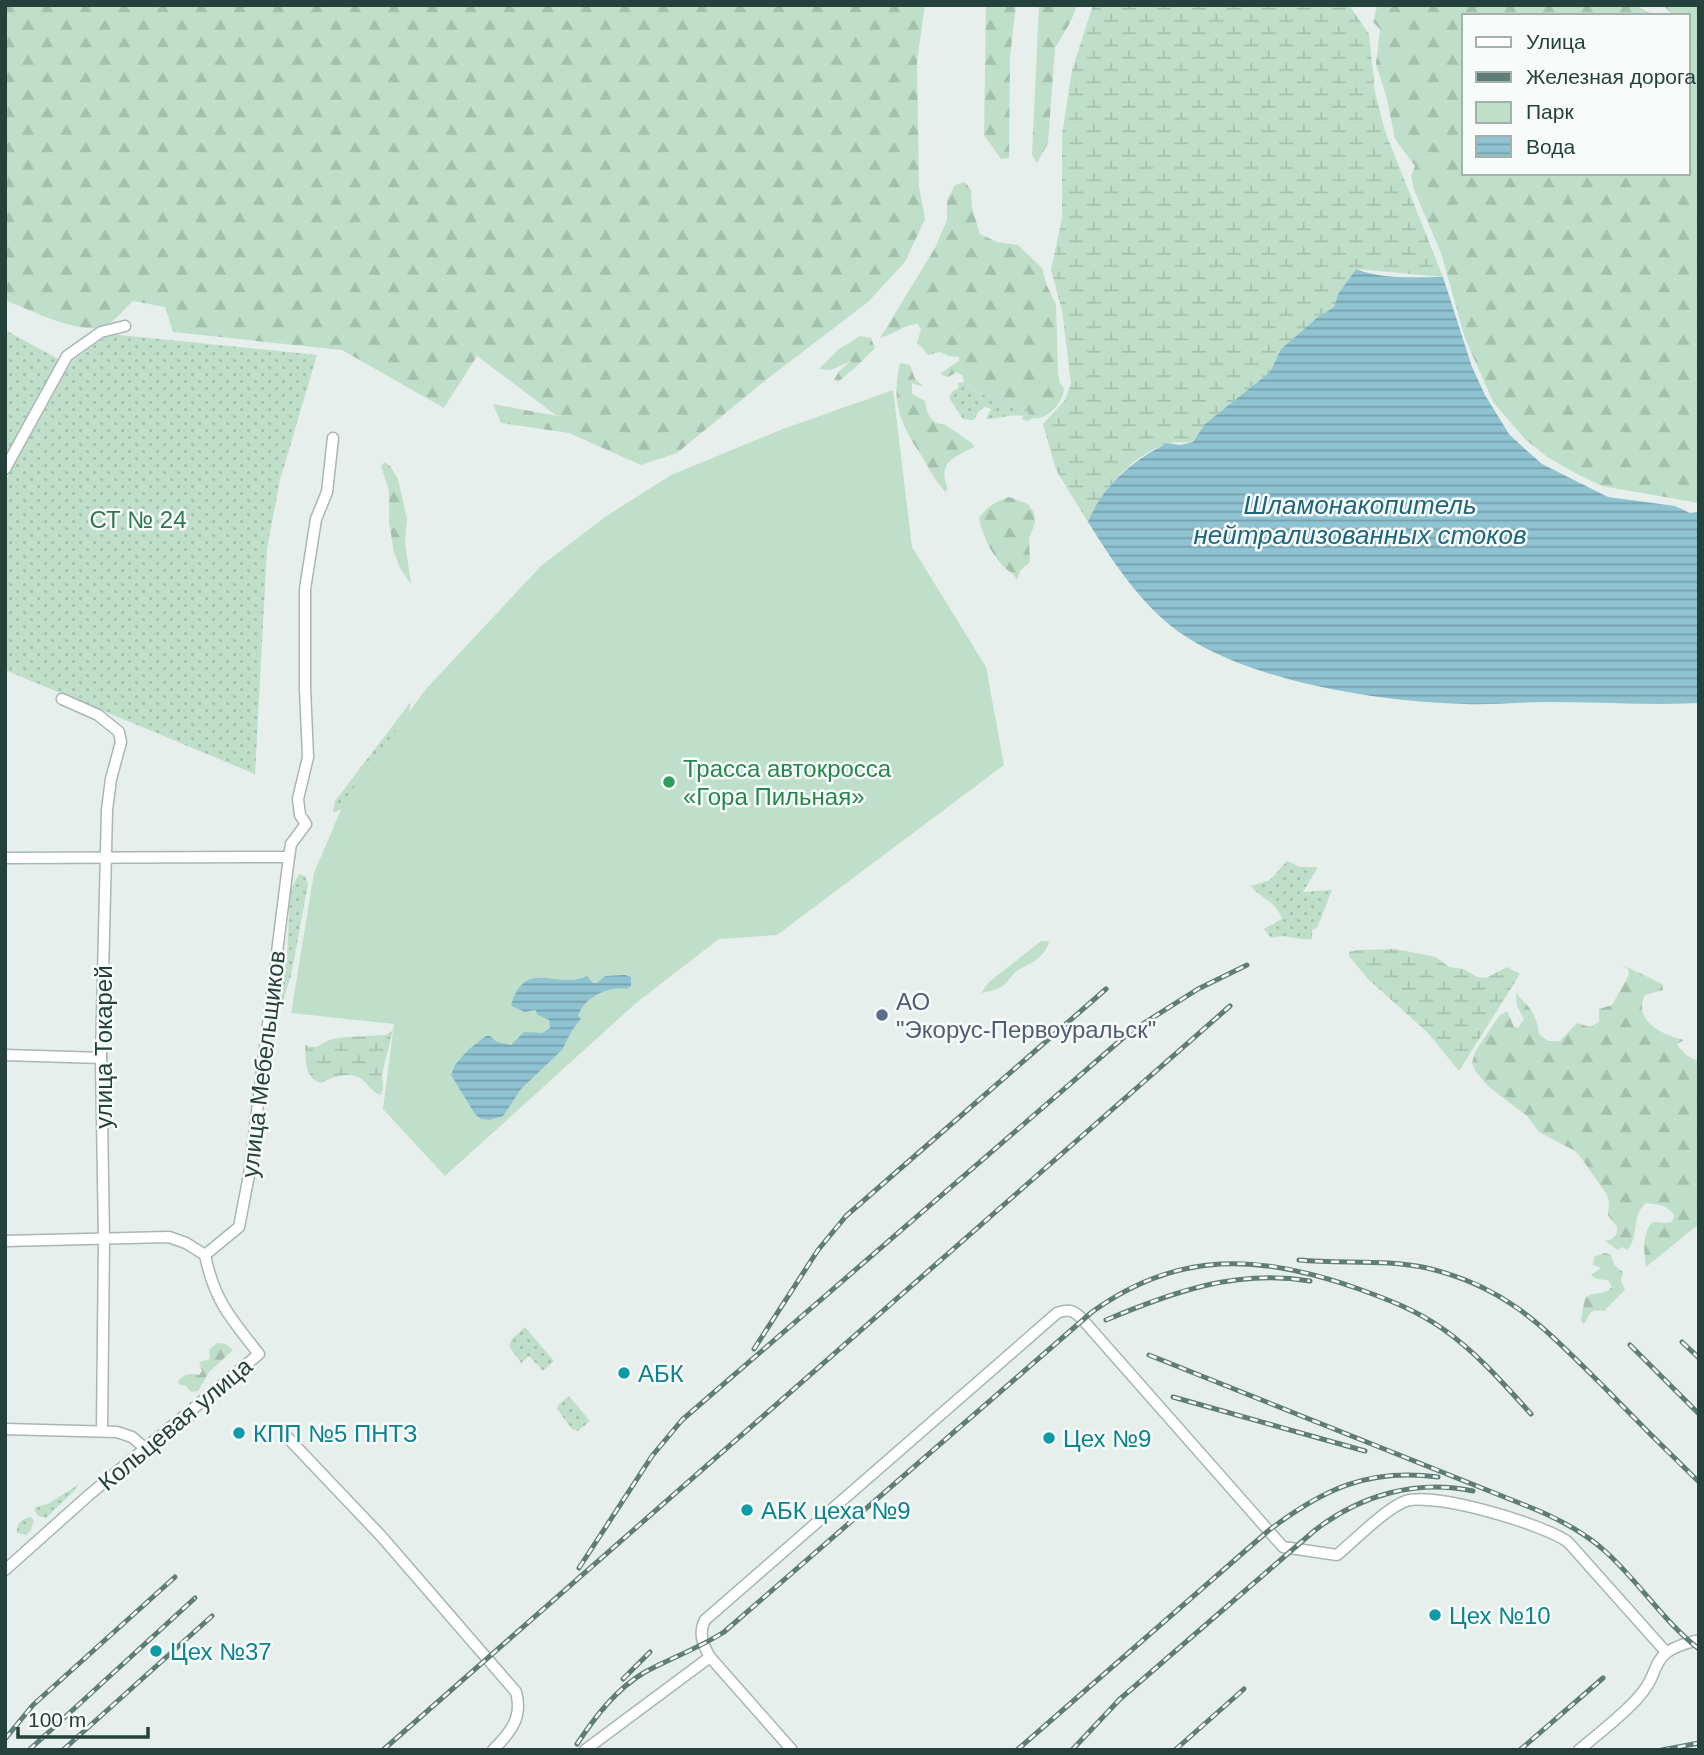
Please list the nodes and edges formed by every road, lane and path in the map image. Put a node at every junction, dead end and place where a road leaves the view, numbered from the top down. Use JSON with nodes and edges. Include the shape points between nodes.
{"nodes":[{"id":1,"x":125,"y":326,"type":"dead end"},
{"id":2,"x":333,"y":438,"type":"dead end"},
{"id":3,"x":5,"y":469,"type":"edge"},
{"id":4,"x":62,"y":699,"type":"dead end"},
{"id":5,"x":289,"y":857,"type":"junction"},
{"id":6,"x":5,"y":858,"type":"edge"},
{"id":7,"x":107,"y":858,"type":"junction"},
{"id":8,"x":5,"y":1055,"type":"edge"},
{"id":9,"x":102,"y":1058,"type":"junction"},
{"id":10,"x":104,"y":1239,"type":"junction"},
{"id":11,"x":5,"y":1241,"type":"edge"},
{"id":12,"x":205,"y":1255,"type":"junction"},
{"id":13,"x":5,"y":1429,"type":"edge"},
{"id":14,"x":102,"y":1430,"type":"junction"},
{"id":15,"x":287,"y":1437,"type":"dead end"},
{"id":16,"x":146,"y":1449,"type":"junction"},
{"id":17,"x":5,"y":1570,"type":"edge"},
{"id":18,"x":1699,"y":1640,"type":"edge"},
{"id":19,"x":1666,"y":1652,"type":"junction"},
{"id":20,"x":710,"y":1657,"type":"junction"},
{"id":21,"x":493,"y":1750,"type":"edge"},
{"id":22,"x":586,"y":1750,"type":"edge"},
{"id":23,"x":792,"y":1750,"type":"edge"},
{"id":24,"x":1579,"y":1750,"type":"edge"}],
"edges":[{"from":1,"to":3,"type":"street","via":[[101,332],[68,356]]},
{"from":2,"to":5,"type":"street","name":"улица Мебельщиков","via":[[327,492],[316,519],[305,589],[308,757],[298,799],[306,824],[291,844]]},
{"from":4,"to":7,"type":"street","name":"улица Токарей","via":[[98,715],[121,737],[107,810]]},
{"from":5,"to":7,"type":"street"},
{"from":5,"to":12,"type":"street","name":"улица Мебельщиков","via":[[239,1227]]},
{"from":6,"to":7,"type":"street"},
{"from":7,"to":9,"type":"street","name":"улица Токарей"},
{"from":8,"to":9,"type":"street"},
{"from":9,"to":10,"type":"street","name":"улица Токарей"},
{"from":10,"to":11,"type":"street"},
{"from":10,"to":12,"type":"street","via":[[169,1237]]},
{"from":10,"to":14,"type":"street","name":"улица Токарей"},
{"from":12,"to":16,"type":"street","name":"Кольцевая улица","via":[[220,1303],[259,1354]]},
{"from":13,"to":14,"type":"street"},
{"from":14,"to":16,"type":"street","via":[[132,1437]]},
{"from":15,"to":21,"type":"street","via":[[516,1692],[516,1723]]},
{"from":16,"to":17,"type":"street","name":"Кольцевая улица"},
{"from":18,"to":19,"type":"street"},
{"from":19,"to":20,"type":"street","via":[[1568,1542],[1491,1513],[1435,1499],[1414,1500],[1390,1511],[1337,1555],[1283,1547],[1076,1312],[1067,1310],[1057,1313],[709,1615],[701,1631]]},
{"from":19,"to":24,"type":"street","via":[[1642,1694]]},
{"from":20,"to":22,"type":"street"},
{"from":20,"to":23,"type":"street"}]}
